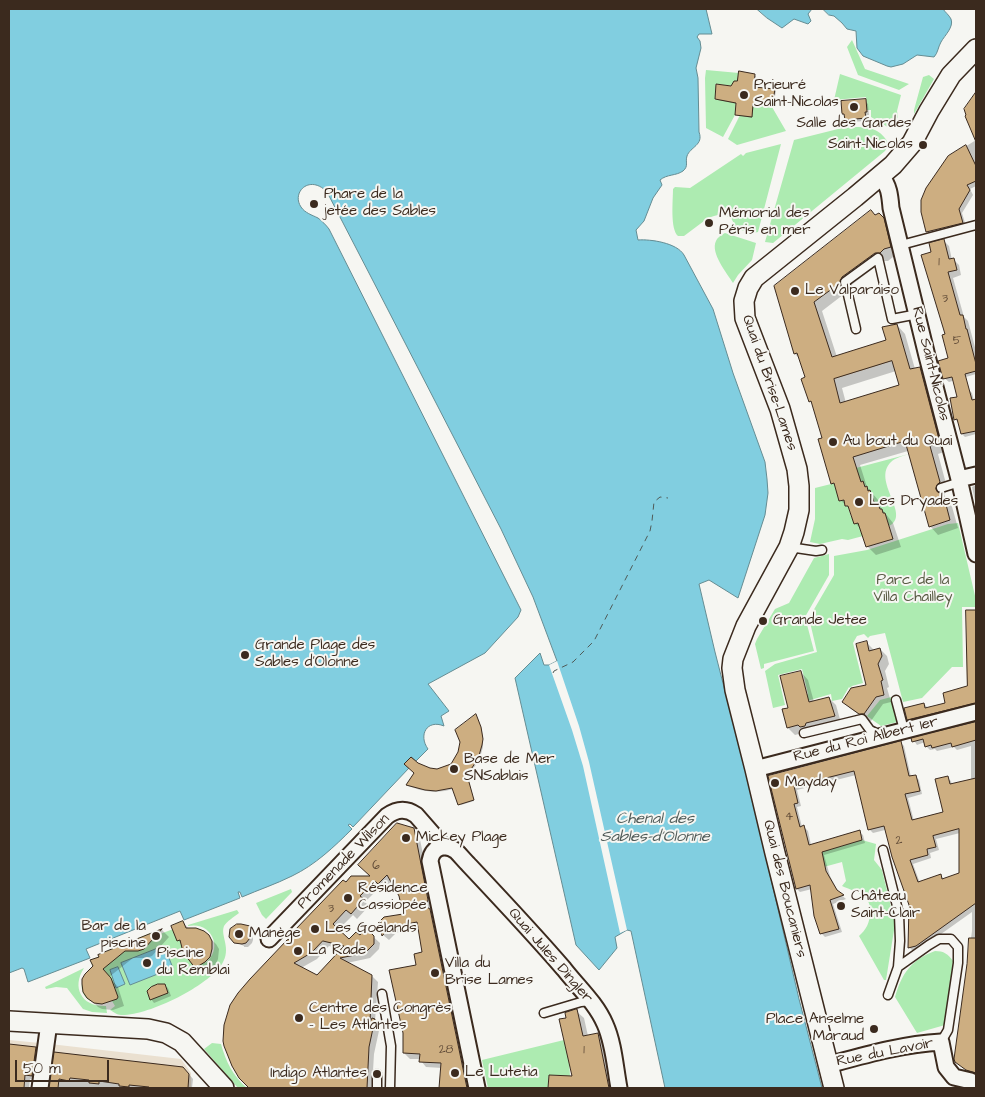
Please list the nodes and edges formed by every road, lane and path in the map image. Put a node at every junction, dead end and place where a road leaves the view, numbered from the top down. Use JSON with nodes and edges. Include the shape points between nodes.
{"nodes":[{"id":1,"x":976,"y":49,"type":"edge"},
{"id":2,"x":881,"y":176,"type":"junction"},
{"id":3,"x":976,"y":225,"type":"edge"},
{"id":4,"x":901,"y":245,"type":"junction"},
{"id":5,"x":918,"y":314,"type":"junction"},
{"id":6,"x":856,"y":329,"type":"dead end"},
{"id":7,"x":976,"y":475,"type":"edge"},
{"id":8,"x":960,"y":480,"type":"junction"},
{"id":9,"x":942,"y":488,"type":"dead end"},
{"id":10,"x":789,"y":547,"type":"junction"},
{"id":11,"x":822,"y":550,"type":"dead end"},
{"id":12,"x":976,"y":554,"type":"edge"},
{"id":13,"x":735,"y":690,"type":"joint"},
{"id":14,"x":896,"y":700,"type":"dead end"},
{"id":15,"x":976,"y":712,"type":"edge"},
{"id":16,"x":904,"y":730,"type":"junction"},
{"id":17,"x":804,"y":733,"type":"dead end"},
{"id":18,"x":876,"y":738,"type":"junction"},
{"id":19,"x":755,"y":768,"type":"junction"},
{"id":20,"x":444,"y":847,"type":"junction"},
{"id":21,"x":883,"y":850,"type":"dead end"},
{"id":22,"x":270,"y":939,"type":"dead end"},
{"id":23,"x":898,"y":967,"type":"junction"},
{"id":24,"x":382,"y":994,"type":"dead end"},
{"id":25,"x":888,"y":995,"type":"dead end"},
{"id":26,"x":591,"y":1001,"type":"junction"},
{"id":27,"x":544,"y":1013,"type":"dead end"},
{"id":28,"x":9,"y":1021,"type":"edge"},
{"id":29,"x":49,"y":1023,"type":"junction"},
{"id":30,"x":941,"y":1042,"type":"junction"},
{"id":31,"x":828,"y":1065,"type":"junction"},
{"id":32,"x":377,"y":1074,"type":"dead end"},
{"id":33,"x":973,"y":1081,"type":"edge"},
{"id":34,"x":40,"y":1088,"type":"edge"},
{"id":35,"x":224,"y":1088,"type":"edge"},
{"id":36,"x":377,"y":1088,"type":"edge"},
{"id":37,"x":390,"y":1088,"type":"edge"},
{"id":38,"x":477,"y":1088,"type":"edge"},
{"id":39,"x":619,"y":1088,"type":"edge"},
{"id":40,"x":834,"y":1088,"type":"edge"}],
"edges":[{"from":1,"to":2,"type":"street","via":[[951,75],[912,143]]},
{"from":2,"to":4,"type":"street","name":"Rue Saint-Nicolas","via":[[888,188]]},
{"from":2,"to":10,"type":"street","name":"Quai du Brise-Lames","via":[[754,278],[744,301],[748,328],[780,409],[797,469],[798,510]]},
{"from":3,"to":4,"type":"lane"},
{"from":4,"to":5,"type":"street","name":"Rue Saint-Nicolas"},
{"from":5,"to":6,"type":"lane","via":[[892,319],[878,258],[845,282]]},
{"from":5,"to":8,"type":"street","name":"Rue Saint-Nicolas"},
{"from":7,"to":8,"type":"street"},
{"from":8,"to":9,"type":"lane"},
{"from":8,"to":12,"type":"street","name":"Rue Saint-Nicolas"},
{"from":10,"to":11,"type":"lane"},
{"from":10,"to":13,"type":"street","name":"Quai du Brise-Lames","via":[[746,626],[733,659]]},
{"from":13,"to":19,"type":"street","name":"Quai des Boucaniers"},
{"from":14,"to":16,"type":"lane"},
{"from":15,"to":16,"type":"street","name":"Rue du Roi Albert 1er"},
{"from":16,"to":18,"type":"street","name":"Rue du Roi Albert 1er"},
{"from":17,"to":18,"type":"lane","via":[[862,719]]},
{"from":18,"to":19,"type":"street","name":"Rue du Roi Albert 1er"},
{"from":19,"to":31,"type":"street","name":"Quai des Boucaniers"},
{"from":20,"to":22,"type":"street","name":"Promenade Wilson","via":[[416,815],[405,810],[393,812]]},
{"from":20,"to":26,"type":"street","name":"Quai Jules Dingler","via":[[456,852],[468,864]]},
{"from":20,"to":38,"type":"street","via":[[434,850],[430,861]]},
{"from":21,"to":23,"type":"lane","via":[[899,914]]},
{"from":23,"to":25,"type":"lane"},
{"from":23,"to":30,"type":"lane","via":[[939,939],[951,939],[958,947],[948,1030]]},
{"from":24,"to":37,"type":"lane","via":[[391,1046]]},
{"from":26,"to":27,"type":"lane"},
{"from":26,"to":39,"type":"street","name":"Quai Jules Dingler","via":[[606,1026]]},
{"from":28,"to":29,"type":"street"},
{"from":29,"to":34,"type":"street"},
{"from":29,"to":35,"type":"street","via":[[166,1033],[182,1042]]},
{"from":30,"to":31,"type":"street","name":"Rue du Lavoir","via":[[882,1051]]},
{"from":30,"to":33,"type":"street","name":"Rue du Lavoir","via":[[946,1067],[954,1077]]},
{"from":31,"to":40,"type":"street","name":"Quai des Boucaniers"},
{"from":32,"to":36,"type":"lane"}]}
